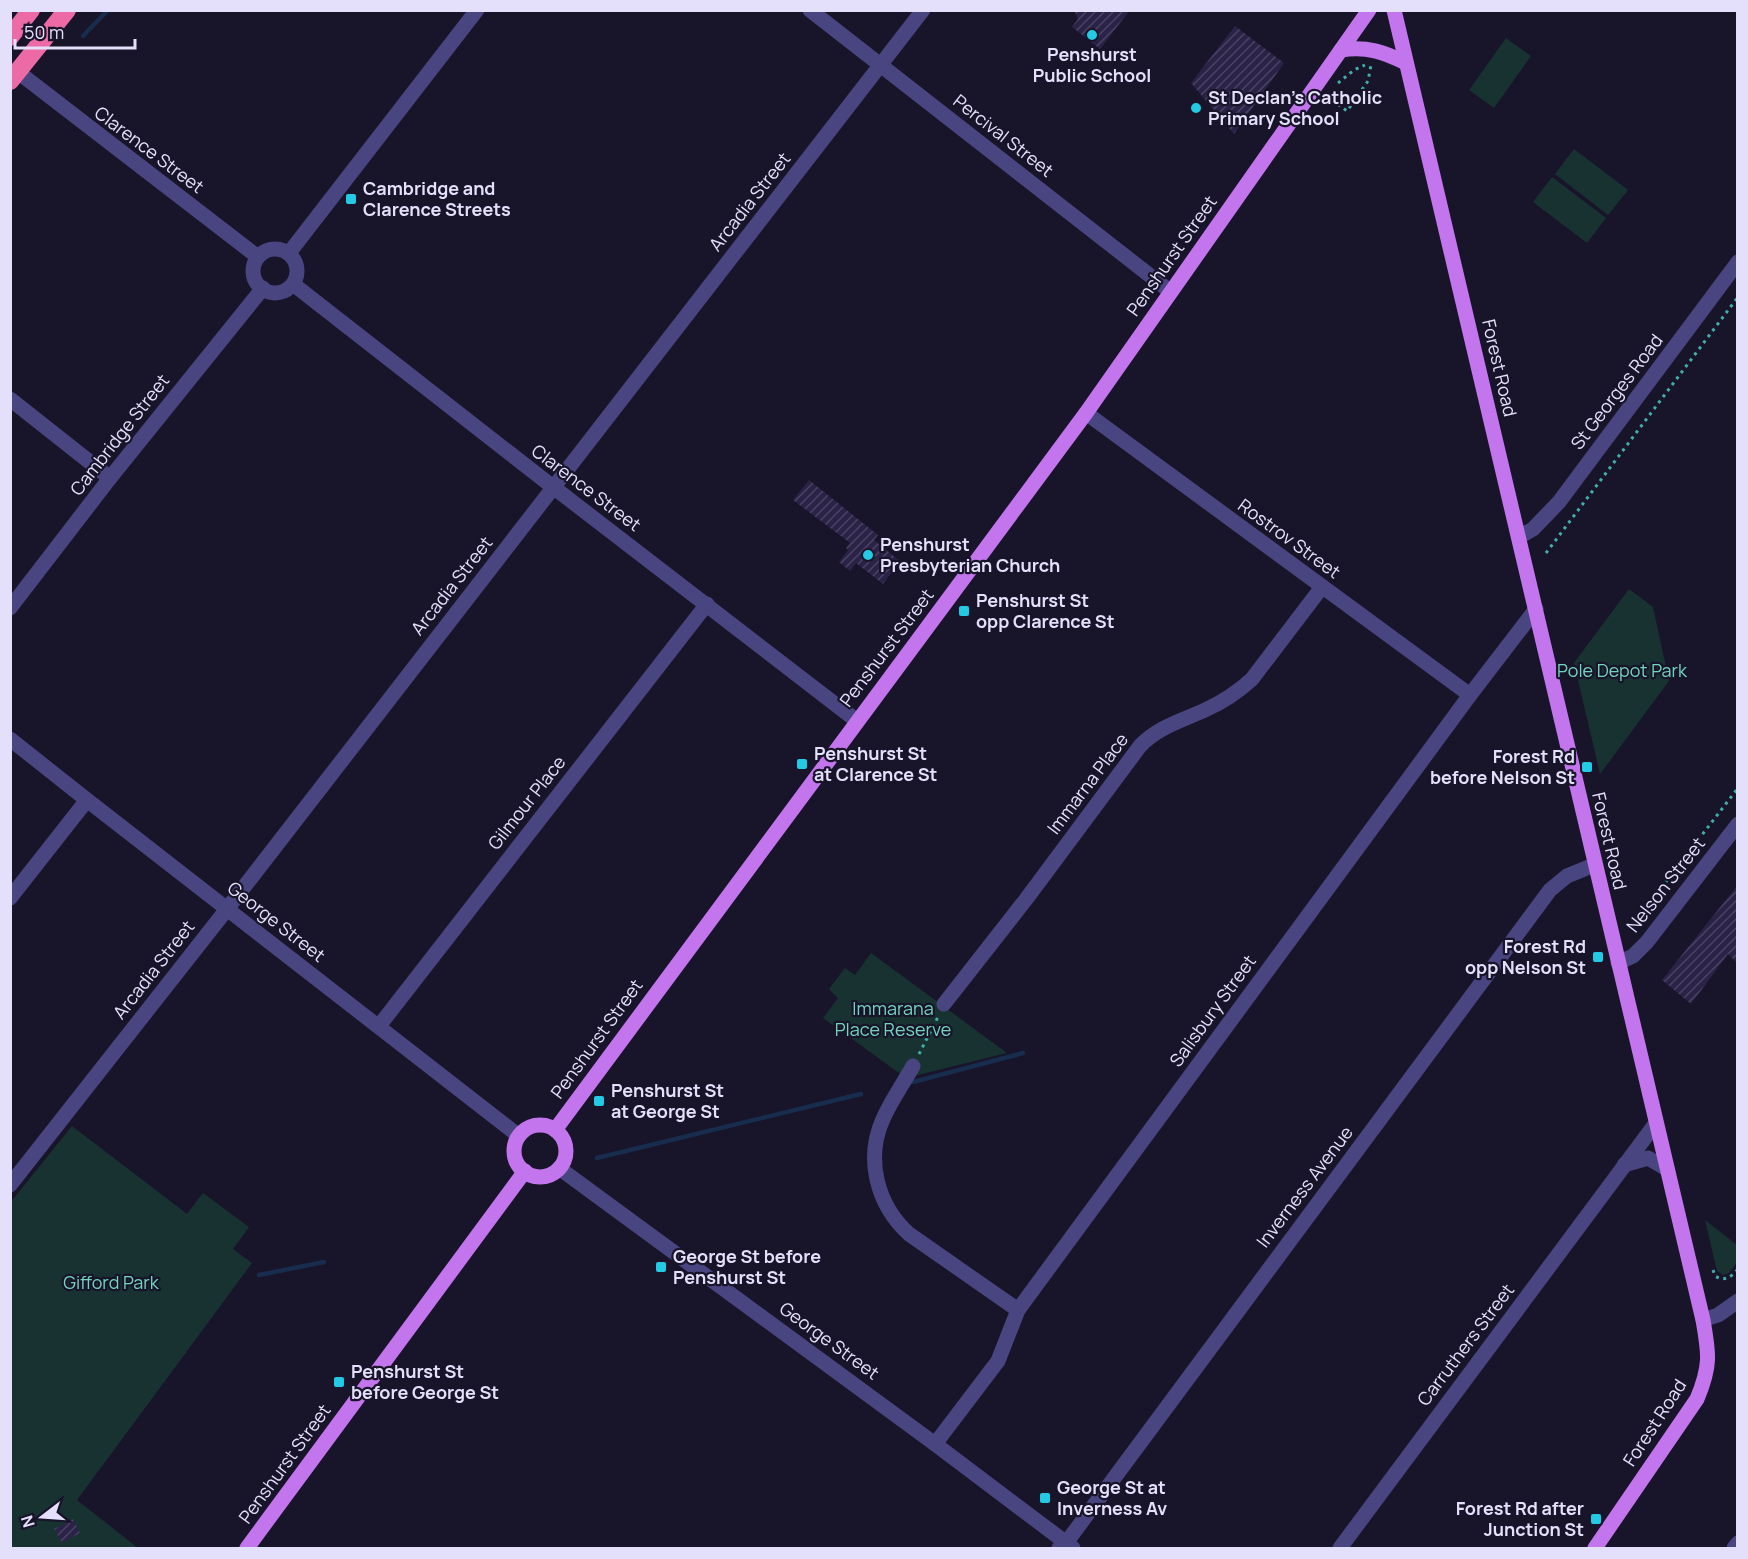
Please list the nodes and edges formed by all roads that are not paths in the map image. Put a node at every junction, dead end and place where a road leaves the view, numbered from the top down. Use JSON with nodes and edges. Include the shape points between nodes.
{"nodes":[{"id":1,"x":31,"y":10,"type":"edge"},
{"id":2,"x":67,"y":10,"type":"edge"},
{"id":3,"x":477,"y":10,"type":"edge"},
{"id":4,"x":810,"y":10,"type":"edge"},
{"id":5,"x":923,"y":10,"type":"edge"},
{"id":6,"x":1369,"y":10,"type":"edge"},
{"id":7,"x":1394,"y":10,"type":"edge"},
{"id":8,"x":10,"y":37,"type":"edge"},
{"id":9,"x":1341,"y":50,"type":"junction"},
{"id":10,"x":1406,"y":63,"type":"junction"},
{"id":11,"x":881,"y":65,"type":"junction"},
{"id":12,"x":14,"y":77,"type":"edge"},
{"id":13,"x":289,"y":253,"type":"junction"},
{"id":14,"x":258,"y":257,"type":"junction"},
{"id":15,"x":1737,"y":262,"type":"edge"},
{"id":16,"x":293,"y":284,"type":"junction"},
{"id":17,"x":262,"y":288,"type":"junction"},
{"id":18,"x":1171,"y":292,"type":"junction"},
{"id":19,"x":10,"y":399,"type":"edge"},
{"id":20,"x":1086,"y":414,"type":"junction"},
{"id":21,"x":110,"y":478,"type":"junction"},
{"id":22,"x":553,"y":487,"type":"junction"},
{"id":23,"x":1519,"y":537,"type":"junction"},
{"id":24,"x":1322,"y":587,"type":"junction"},
{"id":25,"x":707,"y":604,"type":"junction"},
{"id":26,"x":10,"y":608,"type":"edge"},
{"id":27,"x":1536,"y":609,"type":"junction"},
{"id":28,"x":1470,"y":695,"type":"junction"},
{"id":29,"x":857,"y":721,"type":"junction"},
{"id":30,"x":10,"y":739,"type":"edge"},
{"id":31,"x":87,"y":800,"type":"junction"},
{"id":32,"x":1737,"y":824,"type":"edge"},
{"id":33,"x":1594,"y":865,"type":"junction"},
{"id":34,"x":10,"y":898,"type":"edge"},
{"id":35,"x":227,"y":909,"type":"junction"},
{"id":36,"x":1618,"y":963,"type":"junction"},
{"id":37,"x":944,"y":1004,"type":"road end"},
{"id":38,"x":379,"y":1026,"type":"junction"},
{"id":39,"x":913,"y":1066,"type":"road end"},
{"id":40,"x":1656,"y":1123,"type":"junction"},
{"id":41,"x":555,"y":1130,"type":"junction"},
{"id":42,"x":519,"y":1136,"type":"junction"},
{"id":43,"x":1624,"y":1166,"type":"junction"},
{"id":44,"x":559,"y":1168,"type":"junction"},
{"id":45,"x":1667,"y":1169,"type":"junction"},
{"id":46,"x":525,"y":1171,"type":"junction"},
{"id":47,"x":10,"y":1185,"type":"edge"},
{"id":48,"x":1737,"y":1301,"type":"edge"},
{"id":49,"x":1018,"y":1311,"type":"junction"},
{"id":50,"x":1703,"y":1320,"type":"junction"},
{"id":51,"x":935,"y":1444,"type":"junction"},
{"id":52,"x":1737,"y":1543,"type":"edge"},
{"id":53,"x":1067,"y":1547,"type":"edge"},
{"id":54,"x":247,"y":1548,"type":"edge"},
{"id":55,"x":1340,"y":1548,"type":"edge"},
{"id":56,"x":1595,"y":1548,"type":"edge"},
{"id":57,"x":1734,"y":1548,"type":"edge"}],
"edges":[{"from":1,"to":8,"type":"highway"},
{"from":2,"to":12,"type":"highway"},
{"from":3,"to":13,"type":"street"},
{"from":4,"to":11,"type":"street","name":"Percival Street"},
{"from":5,"to":11,"type":"street","name":"Arcadia Street"},
{"from":6,"to":9,"type":"main road","name":"Penshurst Street"},
{"from":7,"to":10,"type":"main road","name":"Forest Road"},
{"from":9,"to":10,"type":"main road","via":[[1375,49]]},
{"from":9,"to":18,"type":"main road","name":"Penshurst Street"},
{"from":10,"to":23,"type":"main road","name":"Forest Road"},
{"from":11,"to":18,"type":"street","name":"Percival Street"},
{"from":11,"to":22,"type":"street","name":"Arcadia Street"},
{"from":12,"to":14,"type":"street","name":"Clarence Street"},
{"from":13,"to":14,"type":"street","via":[[276,248]]},
{"from":13,"to":16,"type":"street","via":[[298,271]]},
{"from":14,"to":17,"type":"street","via":[[253,270]]},
{"from":15,"to":23,"type":"street","name":"St Georges Road","via":[[1559,501],[1533,529]]},
{"from":16,"to":17,"type":"street","via":[[282,292]]},
{"from":16,"to":22,"type":"street","name":"Clarence Street"},
{"from":17,"to":21,"type":"street","name":"Cambridge Street"},
{"from":18,"to":20,"type":"main road","name":"Penshurst Street"},
{"from":19,"to":21,"type":"street"},
{"from":20,"to":24,"type":"street","name":"Rostrov Street"},
{"from":20,"to":29,"type":"main road","name":"Penshurst Street"},
{"from":21,"to":26,"type":"street","name":"Cambridge Street"},
{"from":22,"to":25,"type":"street","name":"Clarence Street"},
{"from":22,"to":35,"type":"street","name":"Arcadia Street"},
{"from":23,"to":27,"type":"main road","name":"Forest Road"},
{"from":24,"to":28,"type":"street","name":"Rostrov Street"},
{"from":24,"to":37,"type":"street","name":"Immarna Place","via":[[1242,688],[1146,739]]},
{"from":25,"to":29,"type":"street","name":"Clarence Street"},
{"from":25,"to":38,"type":"street","name":"Gilmour Place"},
{"from":27,"to":28,"type":"street","name":"Salisbury Street"},
{"from":27,"to":33,"type":"main road","name":"Forest Road"},
{"from":28,"to":49,"type":"street","name":"Salisbury Street"},
{"from":29,"to":41,"type":"main road","name":"Penshurst Street"},
{"from":30,"to":31,"type":"street","name":"George Street"},
{"from":31,"to":34,"type":"street"},
{"from":31,"to":35,"type":"street","name":"George Street"},
{"from":32,"to":36,"type":"street","name":"Nelson Street","via":[[1647,942],[1633,956]]},
{"from":33,"to":36,"type":"main road","name":"Forest Road"},
{"from":33,"to":53,"type":"street","name":"Inverness Avenue","via":[[1567,876],[1550,890]]},
{"from":35,"to":38,"type":"street","name":"George Street"},
{"from":35,"to":47,"type":"street","name":"Arcadia Street"},
{"from":36,"to":40,"type":"main road","name":"Forest Road"},
{"from":38,"to":42,"type":"street","name":"George Street"},
{"from":39,"to":49,"type":"street","via":[[883,1119],[877,1138],[876,1171],[883,1201],[909,1234]]},
{"from":40,"to":43,"type":"street","name":"Carruthers Street"},
{"from":40,"to":45,"type":"main road","name":"Forest Road"},
{"from":41,"to":42,"type":"main road","via":[[540,1125]]},
{"from":41,"to":44,"type":"main road","via":[[566,1152]]},
{"from":42,"to":46,"type":"main road","via":[[514,1150]]},
{"from":43,"to":45,"type":"street","via":[[1648,1158]]},
{"from":43,"to":55,"type":"street","name":"Carruthers Street"},
{"from":44,"to":46,"type":"main road","via":[[546,1176]]},
{"from":44,"to":51,"type":"street","name":"George Street"},
{"from":45,"to":50,"type":"main road","name":"Forest Road"},
{"from":46,"to":54,"type":"main road","name":"Penshurst Street"},
{"from":48,"to":50,"type":"street"},
{"from":49,"to":51,"type":"street","name":"Salisbury Street","via":[[998,1361]]},
{"from":50,"to":56,"type":"main road","name":"Forest Road","via":[[1708,1360],[1697,1399]]},
{"from":51,"to":53,"type":"street","name":"George Street"},
{"from":52,"to":57,"type":"street"}]}
